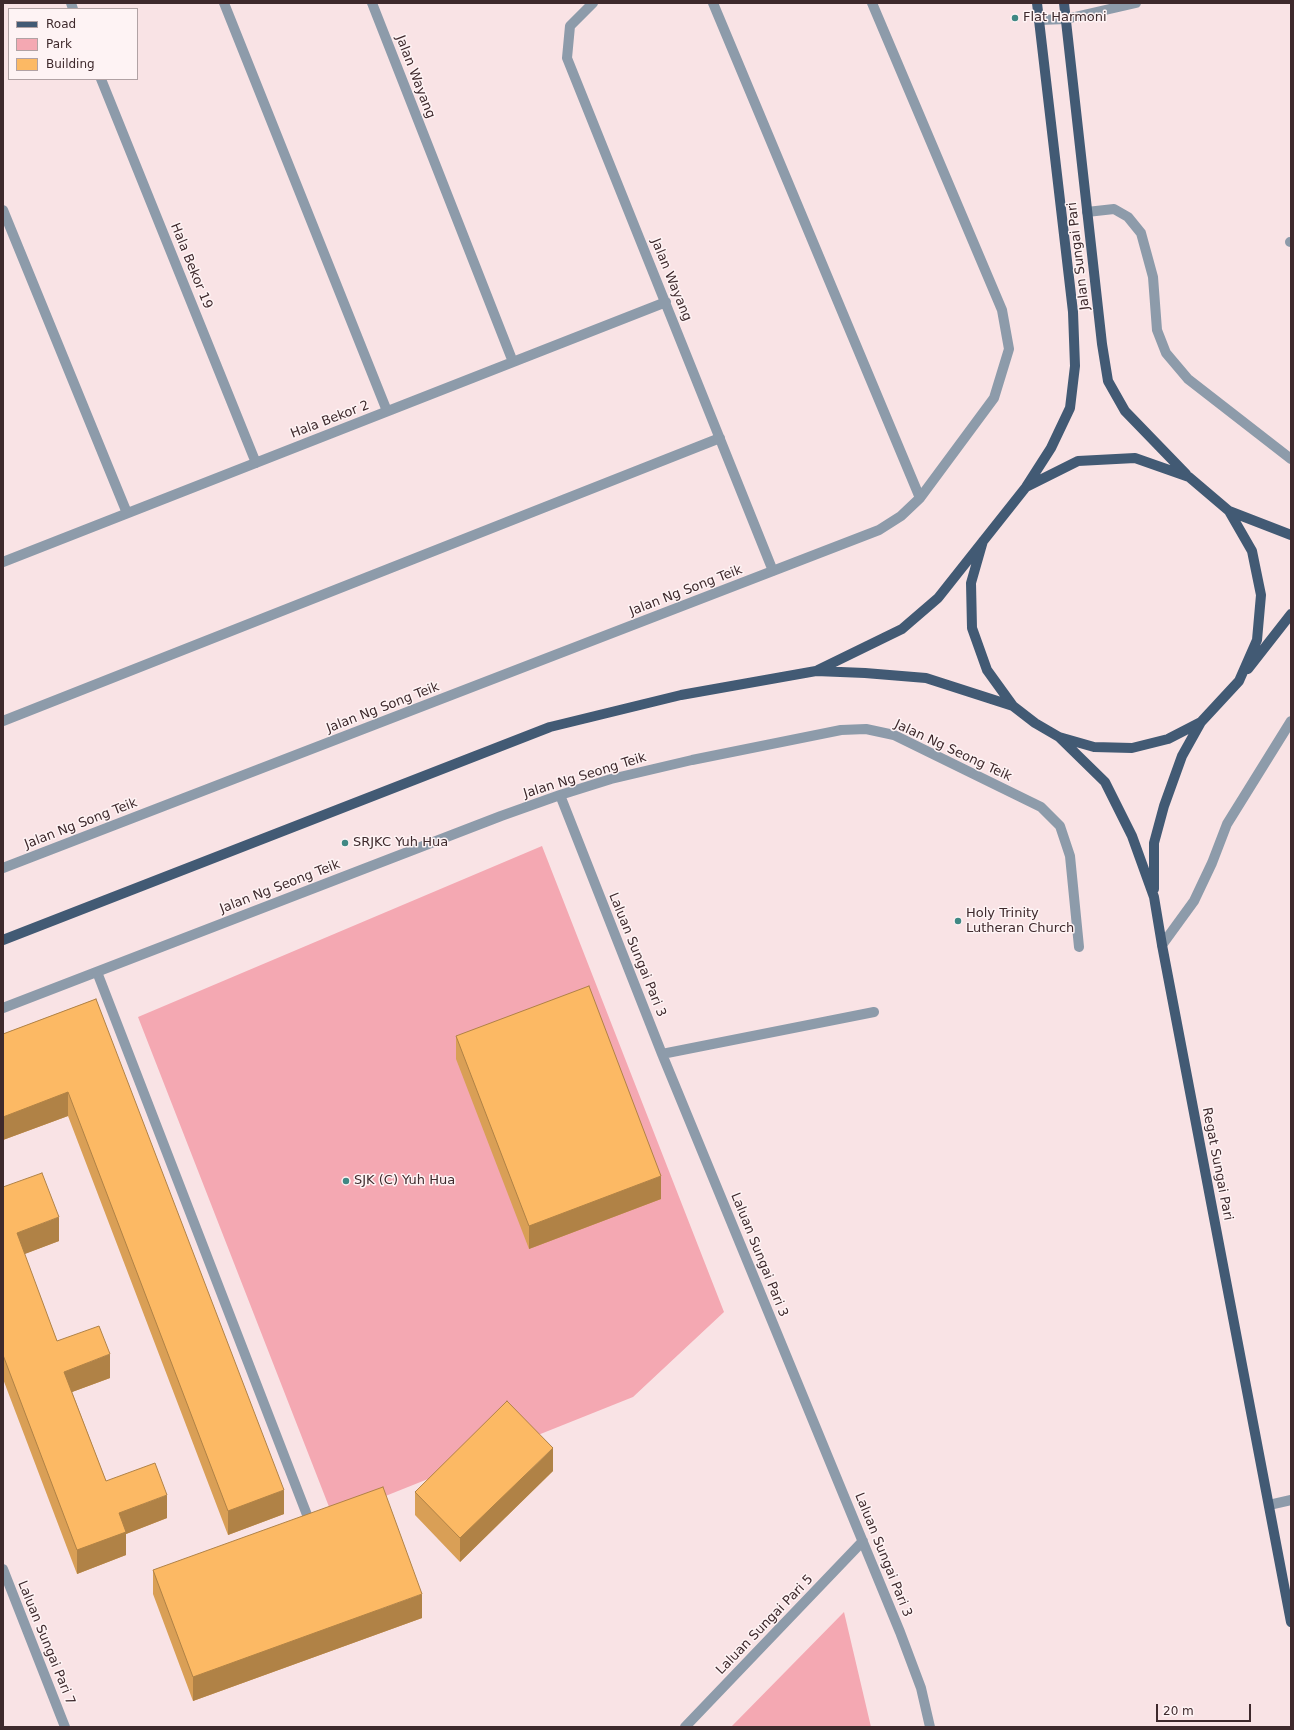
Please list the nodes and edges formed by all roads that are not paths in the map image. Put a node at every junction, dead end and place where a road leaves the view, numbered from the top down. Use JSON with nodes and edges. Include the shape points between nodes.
{"nodes":[{"id":1,"x":224,"y":3,"type":"edge"},
{"id":2,"x":372,"y":3,"type":"edge"},
{"id":3,"x":594,"y":3,"type":"edge"},
{"id":4,"x":713,"y":3,"type":"edge"},
{"id":5,"x":872,"y":3,"type":"edge"},
{"id":6,"x":1037,"y":3,"type":"edge"},
{"id":7,"x":1064,"y":3,"type":"edge"},
{"id":8,"x":1136,"y":3,"type":"edge"},
{"id":9,"x":1066,"y":19,"type":"junction"},
{"id":10,"x":1039,"y":20,"type":"junction"},
{"id":11,"x":102,"y":80,"type":"edge"},
{"id":12,"x":3,"y":210,"type":"edge"},
{"id":13,"x":1086,"y":212,"type":"junction"},
{"id":14,"x":666,"y":302,"type":"junction"},
{"id":15,"x":513,"y":362,"type":"junction"},
{"id":16,"x":387,"y":411,"type":"junction"},
{"id":17,"x":720,"y":438,"type":"junction"},
{"id":18,"x":1291,"y":459,"type":"edge"},
{"id":19,"x":256,"y":463,"type":"junction"},
{"id":20,"x":1189,"y":477,"type":"junction"},
{"id":21,"x":1026,"y":487,"type":"junction"},
{"id":22,"x":920,"y":498,"type":"junction"},
{"id":23,"x":1229,"y":511,"type":"junction"},
{"id":24,"x":127,"y":513,"type":"junction"},
{"id":25,"x":1291,"y":535,"type":"edge"},
{"id":26,"x":984,"y":541,"type":"junction"},
{"id":27,"x":3,"y":562,"type":"edge"},
{"id":28,"x":773,"y":571,"type":"junction"},
{"id":29,"x":1291,"y":614,"type":"edge"},
{"id":30,"x":816,"y":671,"type":"junction"},
{"id":31,"x":1239,"y":681,"type":"junction"},
{"id":32,"x":1013,"y":706,"type":"junction"},
{"id":33,"x":3,"y":721,"type":"edge"},
{"id":34,"x":1291,"y":721,"type":"edge"},
{"id":35,"x":1201,"y":722,"type":"junction"},
{"id":36,"x":1059,"y":737,"type":"junction"},
{"id":37,"x":560,"y":795,"type":"junction"},
{"id":38,"x":3,"y":868,"type":"edge"},
{"id":39,"x":1154,"y":897,"type":"junction"},
{"id":40,"x":3,"y":940,"type":"edge"},
{"id":41,"x":1162,"y":945,"type":"junction"},
{"id":42,"x":1079,"y":947,"type":"dead end"},
{"id":43,"x":97,"y":972,"type":"junction"},
{"id":44,"x":3,"y":1008,"type":"edge"},
{"id":45,"x":874,"y":1012,"type":"dead end"},
{"id":46,"x":662,"y":1054,"type":"junction"},
{"id":47,"x":1291,"y":1500,"type":"edge"},
{"id":48,"x":1269,"y":1505,"type":"junction"},
{"id":49,"x":309,"y":1520,"type":"edge"},
{"id":50,"x":863,"y":1541,"type":"junction"},
{"id":51,"x":3,"y":1570,"type":"edge"},
{"id":52,"x":1291,"y":1622,"type":"edge"},
{"id":53,"x":65,"y":1727,"type":"edge"},
{"id":54,"x":685,"y":1727,"type":"edge"},
{"id":55,"x":930,"y":1727,"type":"edge"}],
"edges":[{"from":1,"to":16,"type":"street"},
{"from":2,"to":15,"type":"street","name":"Jalan Wayang"},
{"from":3,"to":14,"type":"street","name":"Jalan Wayang","via":[[570,26],[567,58]]},
{"from":4,"to":22,"type":"street"},
{"from":5,"to":22,"type":"street","name":"Jalan Ng Song Teik","via":[[1002,310],[1009,349],[994,398]]},
{"from":6,"to":10,"type":"main road"},
{"from":7,"to":9,"type":"main road","name":"Jalan Sungai Pari"},
{"from":8,"to":9,"type":"street"},
{"from":9,"to":10,"type":"street"},
{"from":9,"to":13,"type":"main road","name":"Jalan Sungai Pari"},
{"from":10,"to":21,"type":"main road","via":[[1073,312],[1075,366],[1070,408],[1051,448]]},
{"from":11,"to":19,"type":"street","name":"Hala Bekor 19"},
{"from":12,"to":24,"type":"street"},
{"from":13,"to":18,"type":"street","via":[[1114,209],[1128,217],[1141,233],[1152,277],[1157,330],[1166,353],[1188,379]]},
{"from":13,"to":20,"type":"main road","name":"Jalan Sungai Pari","via":[[1108,381],[1125,411]]},
{"from":14,"to":15,"type":"street","name":"Hala Bekor 2"},
{"from":14,"to":17,"type":"street","name":"Jalan Wayang"},
{"from":15,"to":16,"type":"street","name":"Hala Bekor 2"},
{"from":16,"to":19,"type":"street","name":"Hala Bekor 2"},
{"from":17,"to":28,"type":"street","name":"Jalan Wayang"},
{"from":17,"to":33,"type":"street"},
{"from":19,"to":24,"type":"street","name":"Hala Bekor 2"},
{"from":20,"to":21,"type":"main road","via":[[1135,458],[1078,461]]},
{"from":20,"to":23,"type":"main road","name":"Jalan Sungai Pari"},
{"from":21,"to":26,"type":"main road"},
{"from":22,"to":28,"type":"street","name":"Jalan Ng Song Teik","via":[[901,516],[879,530]]},
{"from":23,"to":25,"type":"main road"},
{"from":23,"to":31,"type":"main road","via":[[1252,551],[1261,595],[1257,640]]},
{"from":24,"to":27,"type":"street","name":"Hala Bekor 2"},
{"from":26,"to":30,"type":"main road","via":[[938,598],[902,629]]},
{"from":26,"to":32,"type":"main road","via":[[971,583],[972,628],[987,670]]},
{"from":28,"to":38,"type":"street","name":"Jalan Ng Song Teik"},
{"from":29,"to":31,"type":"main road"},
{"from":30,"to":32,"type":"main road","via":[[926,678]]},
{"from":30,"to":40,"type":"main road","via":[[682,695],[550,727]]},
{"from":31,"to":35,"type":"main road"},
{"from":32,"to":36,"type":"main road"},
{"from":34,"to":41,"type":"street","via":[[1227,824],[1194,901]]},
{"from":35,"to":36,"type":"main road","via":[[1168,739],[1132,748],[1094,747]]},
{"from":35,"to":39,"type":"main road","via":[[1182,756],[1154,843]]},
{"from":36,"to":39,"type":"main road","name":"Regat Sungai Pari","via":[[1105,782],[1132,836]]},
{"from":37,"to":42,"type":"street","name":"Jalan Ng Seong Teik","via":[[677,763],[841,730],[866,729],[894,735],[1041,807],[1060,826],[1070,856]]},
{"from":37,"to":43,"type":"street","name":"Jalan Ng Seong Teik"},
{"from":37,"to":46,"type":"street","name":"Laluan Sungai Pari 3"},
{"from":39,"to":41,"type":"main road","name":"Regat Sungai Pari"},
{"from":41,"to":48,"type":"main road","name":"Regat Sungai Pari"},
{"from":43,"to":44,"type":"street","name":"Jalan Ng Seong Teik"},
{"from":43,"to":49,"type":"street"},
{"from":45,"to":46,"type":"street"},
{"from":46,"to":50,"type":"street","name":"Laluan Sungai Pari 3"},
{"from":47,"to":48,"type":"street"},
{"from":48,"to":52,"type":"main road","name":"Regat Sungai Pari"},
{"from":50,"to":54,"type":"street","name":"Laluan Sungai Pari 5"},
{"from":50,"to":55,"type":"street","name":"Laluan Sungai Pari 3","via":[[921,1688]]},
{"from":51,"to":53,"type":"street","name":"Laluan Sungai Pari 7"}]}
